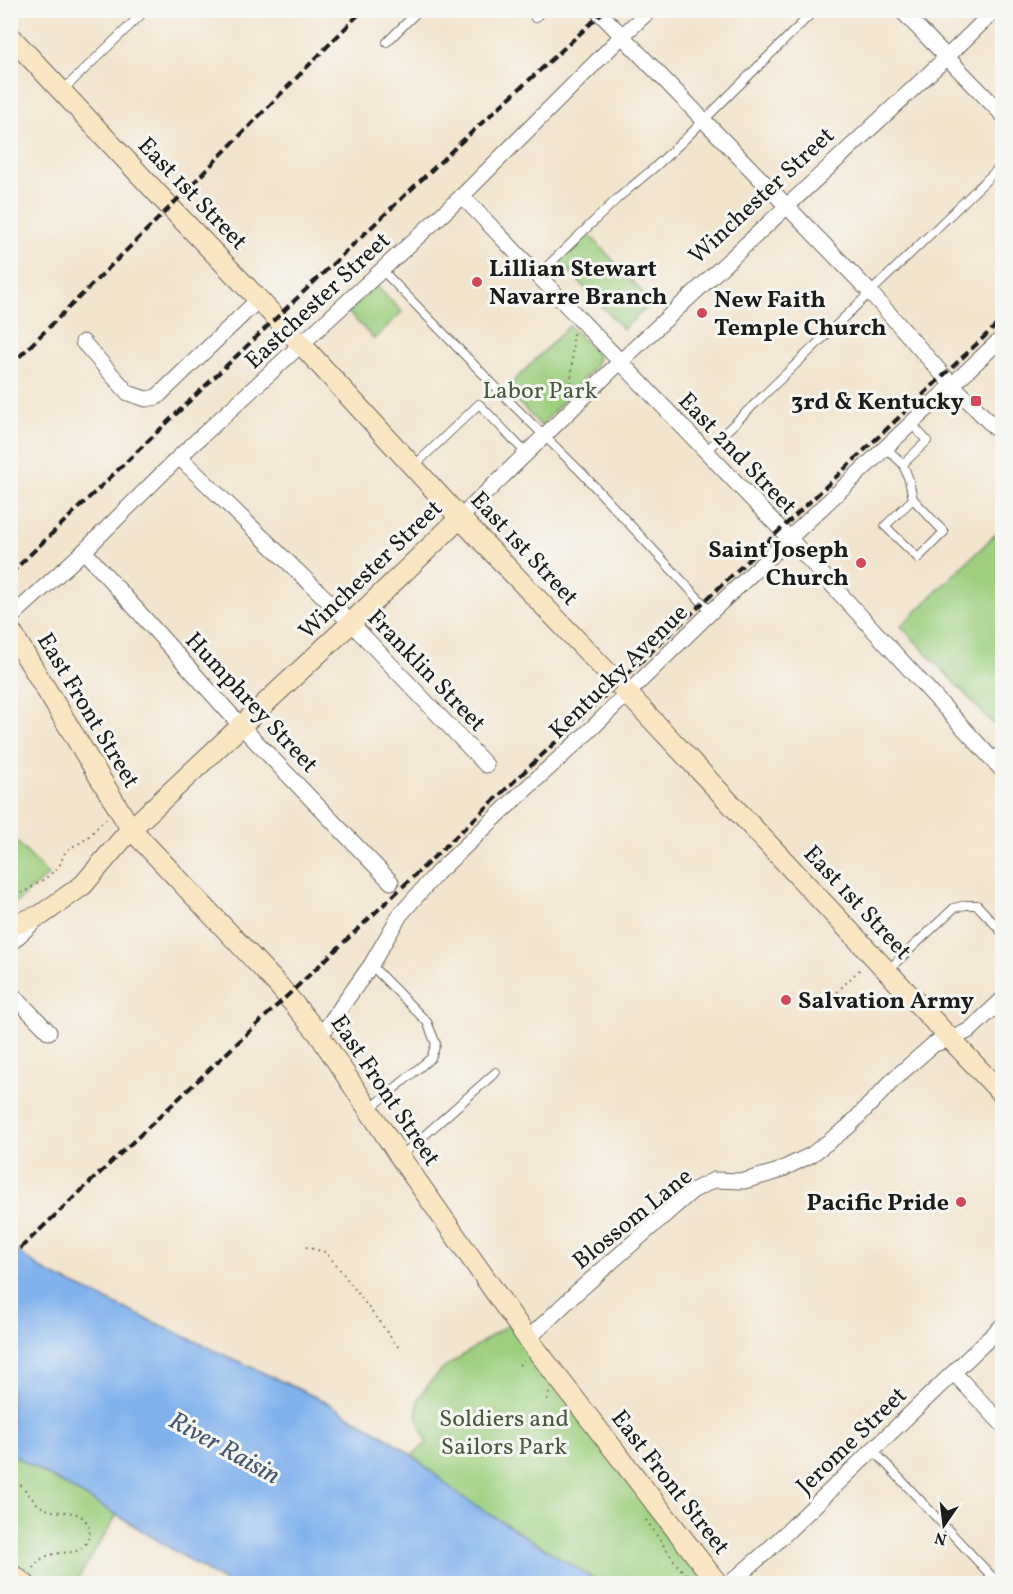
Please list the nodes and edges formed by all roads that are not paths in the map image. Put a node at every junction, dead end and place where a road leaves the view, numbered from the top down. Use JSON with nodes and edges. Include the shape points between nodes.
{"nodes":[{"id":1,"x":146,"y":10,"type":"edge"},
{"id":2,"x":419,"y":10,"type":"edge"},
{"id":3,"x":544,"y":10,"type":"edge"},
{"id":4,"x":597,"y":10,"type":"edge"},
{"id":5,"x":650,"y":10,"type":"edge"},
{"id":6,"x":815,"y":10,"type":"edge"},
{"id":7,"x":901,"y":10,"type":"edge"},
{"id":8,"x":995,"y":10,"type":"edge"},
{"id":9,"x":536,"y":18,"type":"dead end"},
{"id":10,"x":10,"y":36,"type":"edge"},
{"id":11,"x":622,"y":36,"type":"junction"},
{"id":12,"x":387,"y":42,"type":"dead end"},
{"id":13,"x":947,"y":57,"type":"junction"},
{"id":14,"x":62,"y":91,"type":"junction"},
{"id":15,"x":1002,"y":114,"type":"edge"},
{"id":16,"x":703,"y":120,"type":"junction"},
{"id":17,"x":1002,"y":165,"type":"edge"},
{"id":18,"x":462,"y":196,"type":"junction"},
{"id":19,"x":786,"y":206,"type":"junction"},
{"id":20,"x":382,"y":270,"type":"junction"},
{"id":21,"x":538,"y":276,"type":"junction"},
{"id":22,"x":870,"y":292,"type":"junction"},
{"id":23,"x":259,"y":299,"type":"junction"},
{"id":24,"x":1002,"y":338,"type":"edge"},
{"id":25,"x":83,"y":342,"type":"dead end"},
{"id":26,"x":302,"y":345,"type":"junction"},
{"id":27,"x":620,"y":362,"type":"junction"},
{"id":28,"x":953,"y":384,"type":"junction"},
{"id":29,"x":911,"y":423,"type":"junction"},
{"id":30,"x":1002,"y":435,"type":"edge"},
{"id":31,"x":545,"y":436,"type":"junction"},
{"id":32,"x":885,"y":448,"type":"junction"},
{"id":33,"x":706,"y":451,"type":"junction"},
{"id":34,"x":526,"y":453,"type":"junction"},
{"id":35,"x":179,"y":457,"type":"junction"},
{"id":36,"x":903,"y":464,"type":"junction"},
{"id":37,"x":413,"y":466,"type":"junction"},
{"id":38,"x":913,"y":499,"type":"junction"},
{"id":39,"x":460,"y":518,"type":"junction"},
{"id":40,"x":789,"y":538,"type":"junction"},
{"id":41,"x":84,"y":551,"type":"junction"},
{"id":42,"x":711,"y":612,"type":"junction"},
{"id":43,"x":10,"y":618,"type":"edge"},
{"id":44,"x":351,"y":623,"type":"junction"},
{"id":45,"x":10,"y":630,"type":"edge"},
{"id":46,"x":628,"y":694,"type":"junction"},
{"id":47,"x":242,"y":726,"type":"junction"},
{"id":48,"x":997,"y":753,"type":"edge"},
{"id":49,"x":486,"y":765,"type":"dead end"},
{"id":50,"x":1002,"y":770,"type":"edge"},
{"id":51,"x":131,"y":829,"type":"junction"},
{"id":52,"x":391,"y":882,"type":"dead end"},
{"id":53,"x":41,"y":915,"type":"junction"},
{"id":54,"x":10,"y":926,"type":"edge"},
{"id":55,"x":1002,"y":932,"type":"edge"},
{"id":56,"x":10,"y":944,"type":"edge"},
{"id":57,"x":371,"y":965,"type":"junction"},
{"id":58,"x":887,"y":971,"type":"junction"},
{"id":59,"x":10,"y":992,"type":"edge"},
{"id":60,"x":1002,"y":1000,"type":"edge"},
{"id":61,"x":49,"y":1032,"type":"dead end"},
{"id":62,"x":318,"y":1033,"type":"junction"},
{"id":63,"x":951,"y":1040,"type":"junction"},
{"id":64,"x":496,"y":1072,"type":"dead end"},
{"id":65,"x":1002,"y":1094,"type":"edge"},
{"id":66,"x":368,"y":1110,"type":"junction"},
{"id":67,"x":400,"y":1157,"type":"junction"},
{"id":68,"x":1002,"y":1326,"type":"edge"},
{"id":69,"x":528,"y":1339,"type":"junction"},
{"id":70,"x":954,"y":1373,"type":"junction"},
{"id":71,"x":1002,"y":1424,"type":"edge"},
{"id":72,"x":873,"y":1450,"type":"junction"},
{"id":73,"x":718,"y":1584,"type":"edge"},
{"id":74,"x":729,"y":1584,"type":"edge"},
{"id":75,"x":999,"y":1584,"type":"edge"}],
"edges":[{"from":1,"to":14,"type":"lane"},
{"from":2,"to":12,"type":"lane"},
{"from":3,"to":9,"type":"lane"},
{"from":4,"to":11,"type":"street"},
{"from":5,"to":11,"type":"street","name":"Eastchester Street"},
{"from":6,"to":16,"type":"lane"},
{"from":7,"to":13,"type":"street"},
{"from":8,"to":13,"type":"street","name":"Winchester Street"},
{"from":10,"to":14,"type":"street","name":"East 1st Street"},
{"from":11,"to":16,"type":"street"},
{"from":11,"to":18,"type":"street","name":"Eastchester Street"},
{"from":13,"to":15,"type":"street"},
{"from":13,"to":19,"type":"street","name":"Winchester Street"},
{"from":14,"to":23,"type":"street","name":"East 1st Street"},
{"from":16,"to":19,"type":"street"},
{"from":16,"to":21,"type":"lane"},
{"from":17,"to":22,"type":"lane"},
{"from":18,"to":20,"type":"street","name":"Eastchester Street"},
{"from":18,"to":21,"type":"street","name":"East 2nd Street"},
{"from":19,"to":22,"type":"street"},
{"from":19,"to":27,"type":"street","name":"Winchester Street"},
{"from":20,"to":26,"type":"street","name":"Eastchester Street"},
{"from":20,"to":31,"type":"lane"},
{"from":21,"to":27,"type":"street","name":"East 2nd Street"},
{"from":22,"to":28,"type":"street"},
{"from":22,"to":33,"type":"lane"},
{"from":23,"to":25,"type":"street","via":[[157,397],[146,399],[128,393]]},
{"from":23,"to":26,"type":"street","name":"East 1st Street"},
{"from":24,"to":28,"type":"street","name":"Kentucky Avenue"},
{"from":26,"to":35,"type":"street","name":"Eastchester Street"},
{"from":26,"to":37,"type":"street","name":"East 1st Street"},
{"from":27,"to":31,"type":"street","name":"Winchester Street"},
{"from":27,"to":33,"type":"street","name":"East 2nd Street"},
{"from":28,"to":29,"type":"street","name":"Kentucky Avenue"},
{"from":28,"to":30,"type":"street"},
{"from":29,"to":32,"type":"street","name":"Kentucky Avenue"},
{"from":29,"to":36,"type":"lane","via":[[927,441]]},
{"from":31,"to":34,"type":"street","name":"Winchester Street"},
{"from":31,"to":42,"type":"lane"},
{"from":32,"to":36,"type":"lane"},
{"from":32,"to":40,"type":"street","name":"Kentucky Avenue"},
{"from":33,"to":40,"type":"street","name":"East 2nd Street"},
{"from":34,"to":37,"type":"lane","via":[[479,404]]},
{"from":34,"to":39,"type":"street","name":"Winchester Street"},
{"from":35,"to":41,"type":"street","name":"Eastchester Street"},
{"from":35,"to":44,"type":"street","name":"Franklin Street"},
{"from":36,"to":38,"type":"lane"},
{"from":37,"to":39,"type":"street","name":"East 1st Street"},
{"from":38,"to":38,"type":"lane","via":[[885,526],[918,558],[944,532]]},
{"from":39,"to":44,"type":"street","name":"Winchester Street"},
{"from":39,"to":46,"type":"street","name":"East 1st Street"},
{"from":40,"to":42,"type":"street","name":"Kentucky Avenue"},
{"from":40,"to":48,"type":"street","name":"East 2nd Street"},
{"from":41,"to":43,"type":"street","name":"Eastchester Street"},
{"from":41,"to":47,"type":"street","name":"Humphrey Street"},
{"from":42,"to":46,"type":"street","name":"Kentucky Avenue"},
{"from":44,"to":47,"type":"street","name":"Winchester Street"},
{"from":44,"to":49,"type":"street","name":"Franklin Street"},
{"from":45,"to":51,"type":"street","name":"East Front Street"},
{"from":46,"to":57,"type":"street","name":"Kentucky Avenue","via":[[436,874],[400,915]]},
{"from":46,"to":58,"type":"street","name":"East 1st Street"},
{"from":47,"to":51,"type":"street","name":"Winchester Street"},
{"from":47,"to":52,"type":"street","name":"Humphrey Street"},
{"from":48,"to":50,"type":"street","name":"East 2nd Street"},
{"from":51,"to":53,"type":"street","name":"Winchester Street","via":[[83,885]]},
{"from":51,"to":62,"type":"street","name":"East Front Street"},
{"from":53,"to":54,"type":"street","name":"Winchester Street"},
{"from":53,"to":56,"type":"street","name":"Winchester Street"},
{"from":55,"to":58,"type":"lane","via":[[977,905],[954,908]]},
{"from":57,"to":62,"type":"street","name":"Kentucky Avenue","via":[[327,1027]]},
{"from":57,"to":66,"type":"lane","via":[[427,1022],[436,1044],[431,1058]]},
{"from":58,"to":63,"type":"street","name":"East 1st Street"},
{"from":59,"to":61,"type":"street"},
{"from":60,"to":63,"type":"street","name":"Blossom Lane","via":[[970,1030]]},
{"from":62,"to":66,"type":"street","name":"East Front Street"},
{"from":63,"to":65,"type":"street","name":"East 1st Street"},
{"from":63,"to":69,"type":"street","name":"Blossom Lane","via":[[934,1044],[848,1127],[811,1155],[776,1172],[744,1180],[714,1180],[692,1191]]},
{"from":64,"to":67,"type":"lane"},
{"from":66,"to":67,"type":"street","name":"East Front Street"},
{"from":67,"to":69,"type":"street","name":"East Front Street"},
{"from":68,"to":70,"type":"street","name":"Jerome Street"},
{"from":69,"to":73,"type":"street","name":"East Front Street"},
{"from":70,"to":71,"type":"street"},
{"from":70,"to":72,"type":"street","name":"Jerome Street"},
{"from":72,"to":74,"type":"street","name":"Jerome Street"},
{"from":72,"to":75,"type":"lane"}]}
